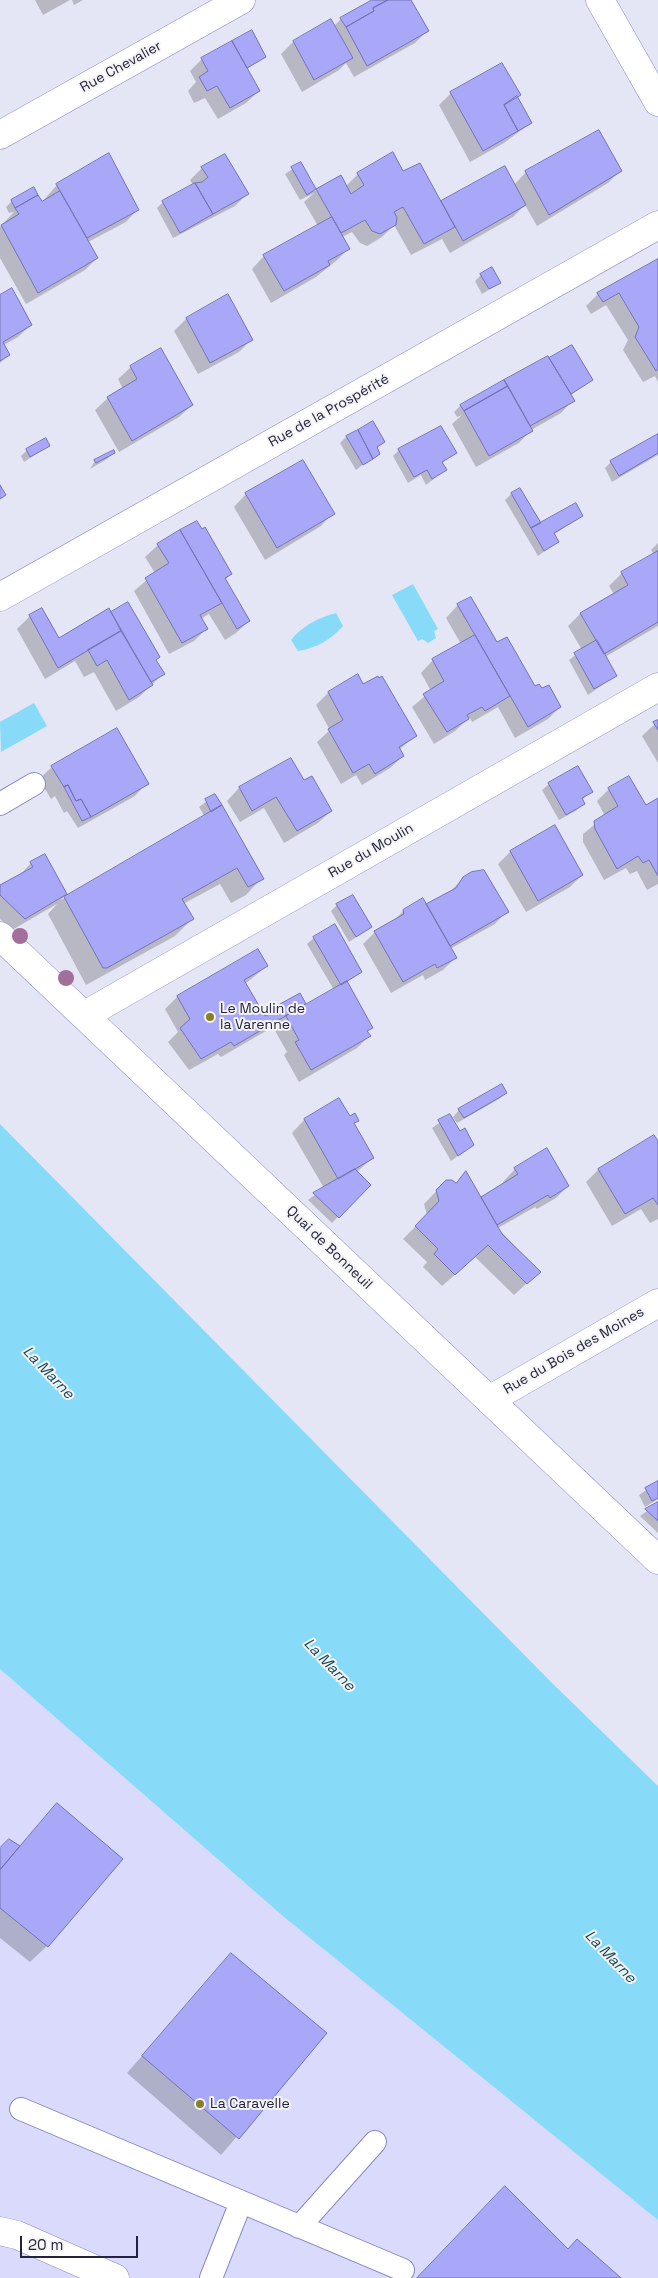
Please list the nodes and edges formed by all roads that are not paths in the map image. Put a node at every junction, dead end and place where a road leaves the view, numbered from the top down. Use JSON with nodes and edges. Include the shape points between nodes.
{"nodes":[{"id":1,"x":241,"y":0,"type":"edge"},
{"id":2,"x":600,"y":0,"type":"edge"},
{"id":3,"x":658,"y":102,"type":"edge"},
{"id":4,"x":0,"y":134,"type":"edge"},
{"id":5,"x":658,"y":225,"type":"edge"},
{"id":6,"x":0,"y":597,"type":"edge"},
{"id":7,"x":658,"y":687,"type":"edge"},
{"id":8,"x":34,"y":784,"type":"dead end"},
{"id":9,"x":0,"y":804,"type":"edge"},
{"id":10,"x":0,"y":936,"type":"edge"},
{"id":11,"x":84,"y":1015,"type":"junction"},
{"id":12,"x":658,"y":1303,"type":"edge"},
{"id":13,"x":489,"y":1400,"type":"junction"},
{"id":14,"x":658,"y":1560,"type":"edge"},
{"id":15,"x":21,"y":2109,"type":"dead end"},
{"id":16,"x":375,"y":2142,"type":"dead end"},
{"id":17,"x":240,"y":2202,"type":"junction"},
{"id":18,"x":299,"y":2227,"type":"junction"},
{"id":19,"x":0,"y":2231,"type":"edge"},
{"id":20,"x":403,"y":2270,"type":"dead end"},
{"id":21,"x":115,"y":2278,"type":"edge"},
{"id":22,"x":211,"y":2278,"type":"edge"}],
"edges":[{"from":1,"to":4,"type":"street","name":"Rue Chevalier"},
{"from":2,"to":3,"type":"street"},
{"from":5,"to":6,"type":"street","name":"Rue de la Prospérité"},
{"from":7,"to":11,"type":"street","name":"Rue du Moulin"},
{"from":8,"to":9,"type":"lane"},
{"from":10,"to":11,"type":"street","name":"Quai de Bonneuil"},
{"from":11,"to":13,"type":"street","name":"Quai de Bonneuil"},
{"from":12,"to":13,"type":"street","name":"Rue du Bois des Moines"},
{"from":13,"to":14,"type":"street","name":"Quai de Bonneuil"},
{"from":15,"to":17,"type":"lane"},
{"from":16,"to":18,"type":"lane"},
{"from":17,"to":18,"type":"lane"},
{"from":17,"to":22,"type":"lane"},
{"from":18,"to":20,"type":"lane"},
{"from":19,"to":21,"type":"street","via":[[17,2235]]}]}
